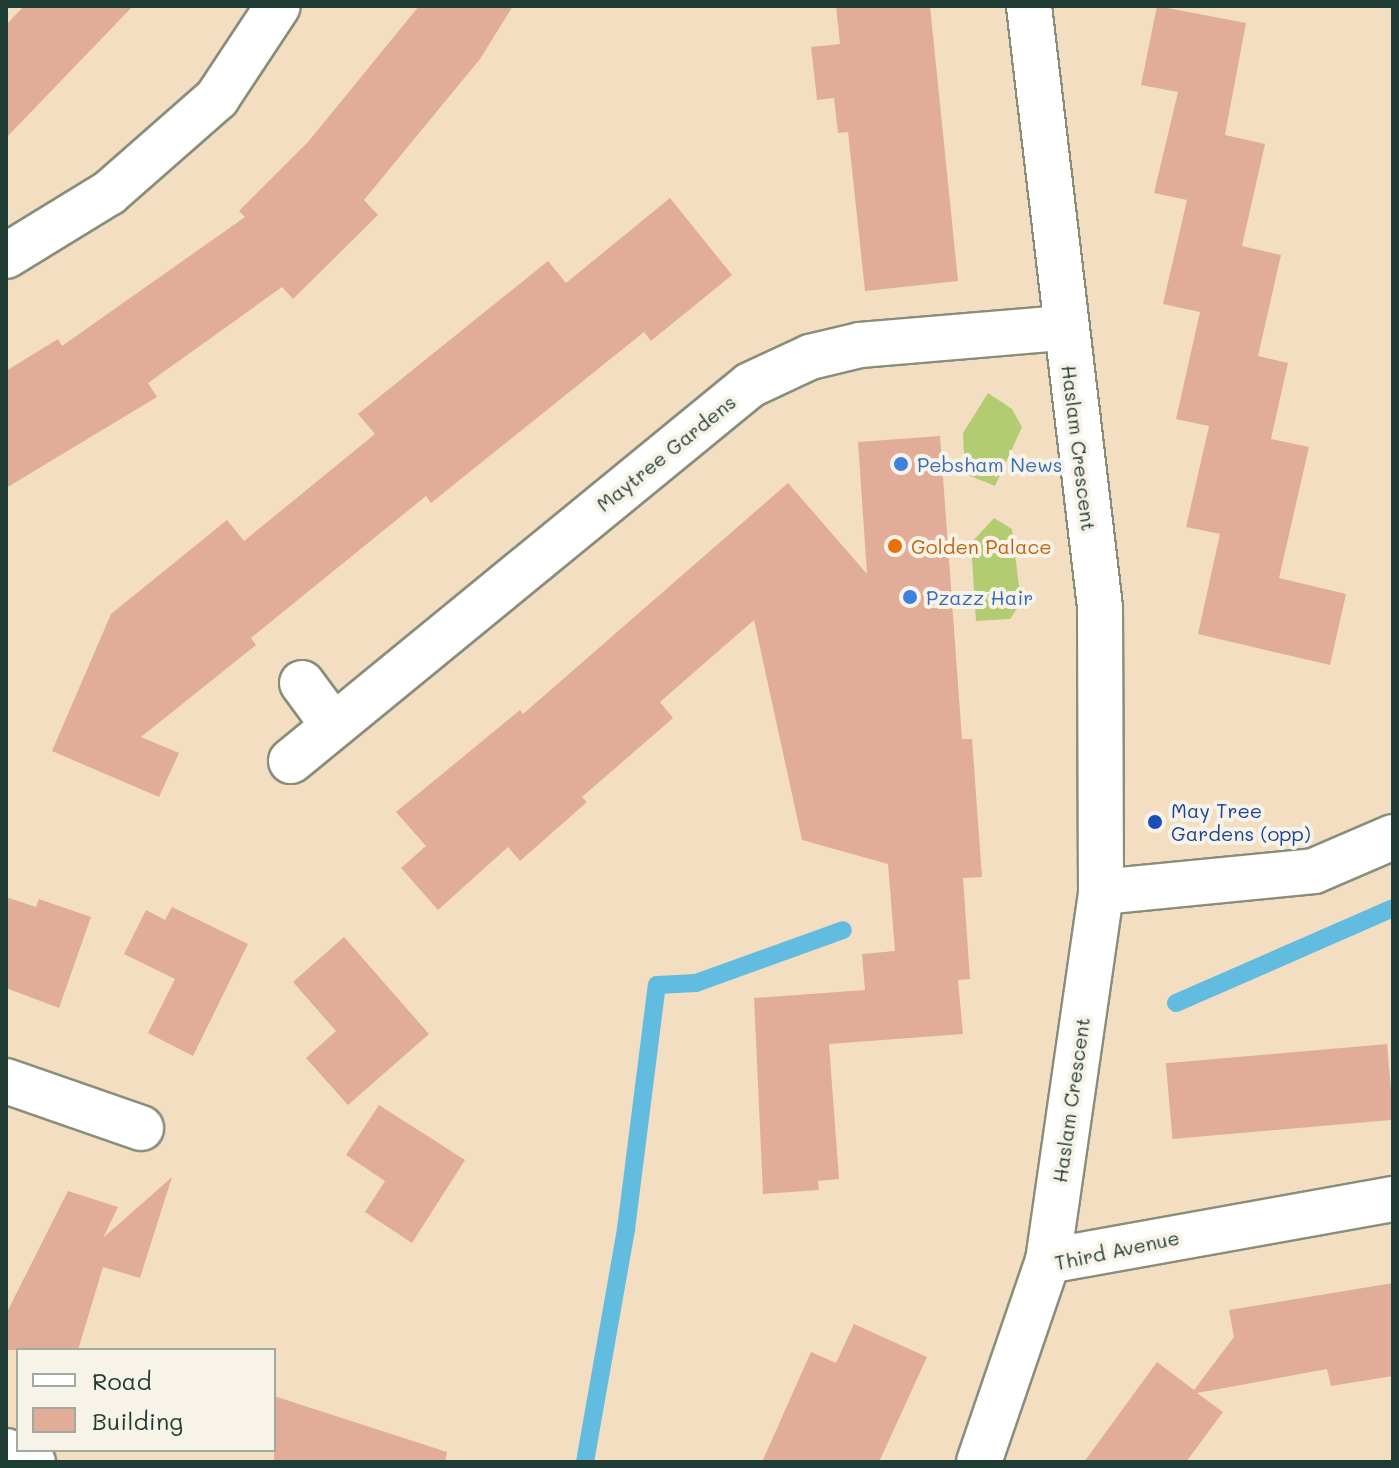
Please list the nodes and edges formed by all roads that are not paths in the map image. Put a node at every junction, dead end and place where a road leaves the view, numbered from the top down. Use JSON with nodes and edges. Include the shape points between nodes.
{"nodes":[{"id":1,"x":278,"y":6,"type":"edge"},
{"id":2,"x":1029,"y":6,"type":"edge"},
{"id":3,"x":6,"y":256,"type":"edge"},
{"id":4,"x":1063,"y":328,"type":"junction"},
{"id":5,"x":302,"y":683,"type":"dead end"},
{"id":6,"x":333,"y":725,"type":"junction"},
{"id":7,"x":291,"y":761,"type":"dead end"},
{"id":8,"x":1393,"y":837,"type":"edge"},
{"id":9,"x":1101,"y":892,"type":"junction"},
{"id":10,"x":6,"y":1081,"type":"edge"},
{"id":11,"x":141,"y":1128,"type":"dead end"},
{"id":12,"x":1393,"y":1199,"type":"edge"},
{"id":13,"x":1048,"y":1261,"type":"junction"},
{"id":14,"x":6,"y":1451,"type":"edge"},
{"id":15,"x":33,"y":1462,"type":"edge"},
{"id":16,"x":979,"y":1462,"type":"edge"}],
"edges":[{"from":1,"to":3,"type":"street","via":[[217,98],[109,193]]},
{"from":2,"to":4,"type":"street","name":"Haslam Crescent"},
{"from":4,"to":6,"type":"street","name":"Maytree Gardens","via":[[860,345],[810,357],[750,385]]},
{"from":4,"to":9,"type":"street","name":"Haslam Crescent","via":[[1100,607]]},
{"from":5,"to":6,"type":"street"},
{"from":6,"to":7,"type":"street","name":"Maytree Gardens"},
{"from":8,"to":9,"type":"street","via":[[1314,871]]},
{"from":9,"to":13,"type":"street","name":"Haslam Crescent"},
{"from":10,"to":11,"type":"street"},
{"from":12,"to":13,"type":"street","name":"Third Avenue"},
{"from":13,"to":16,"type":"street","name":"Third Avenue"},
{"from":14,"to":15,"type":"street"}]}
